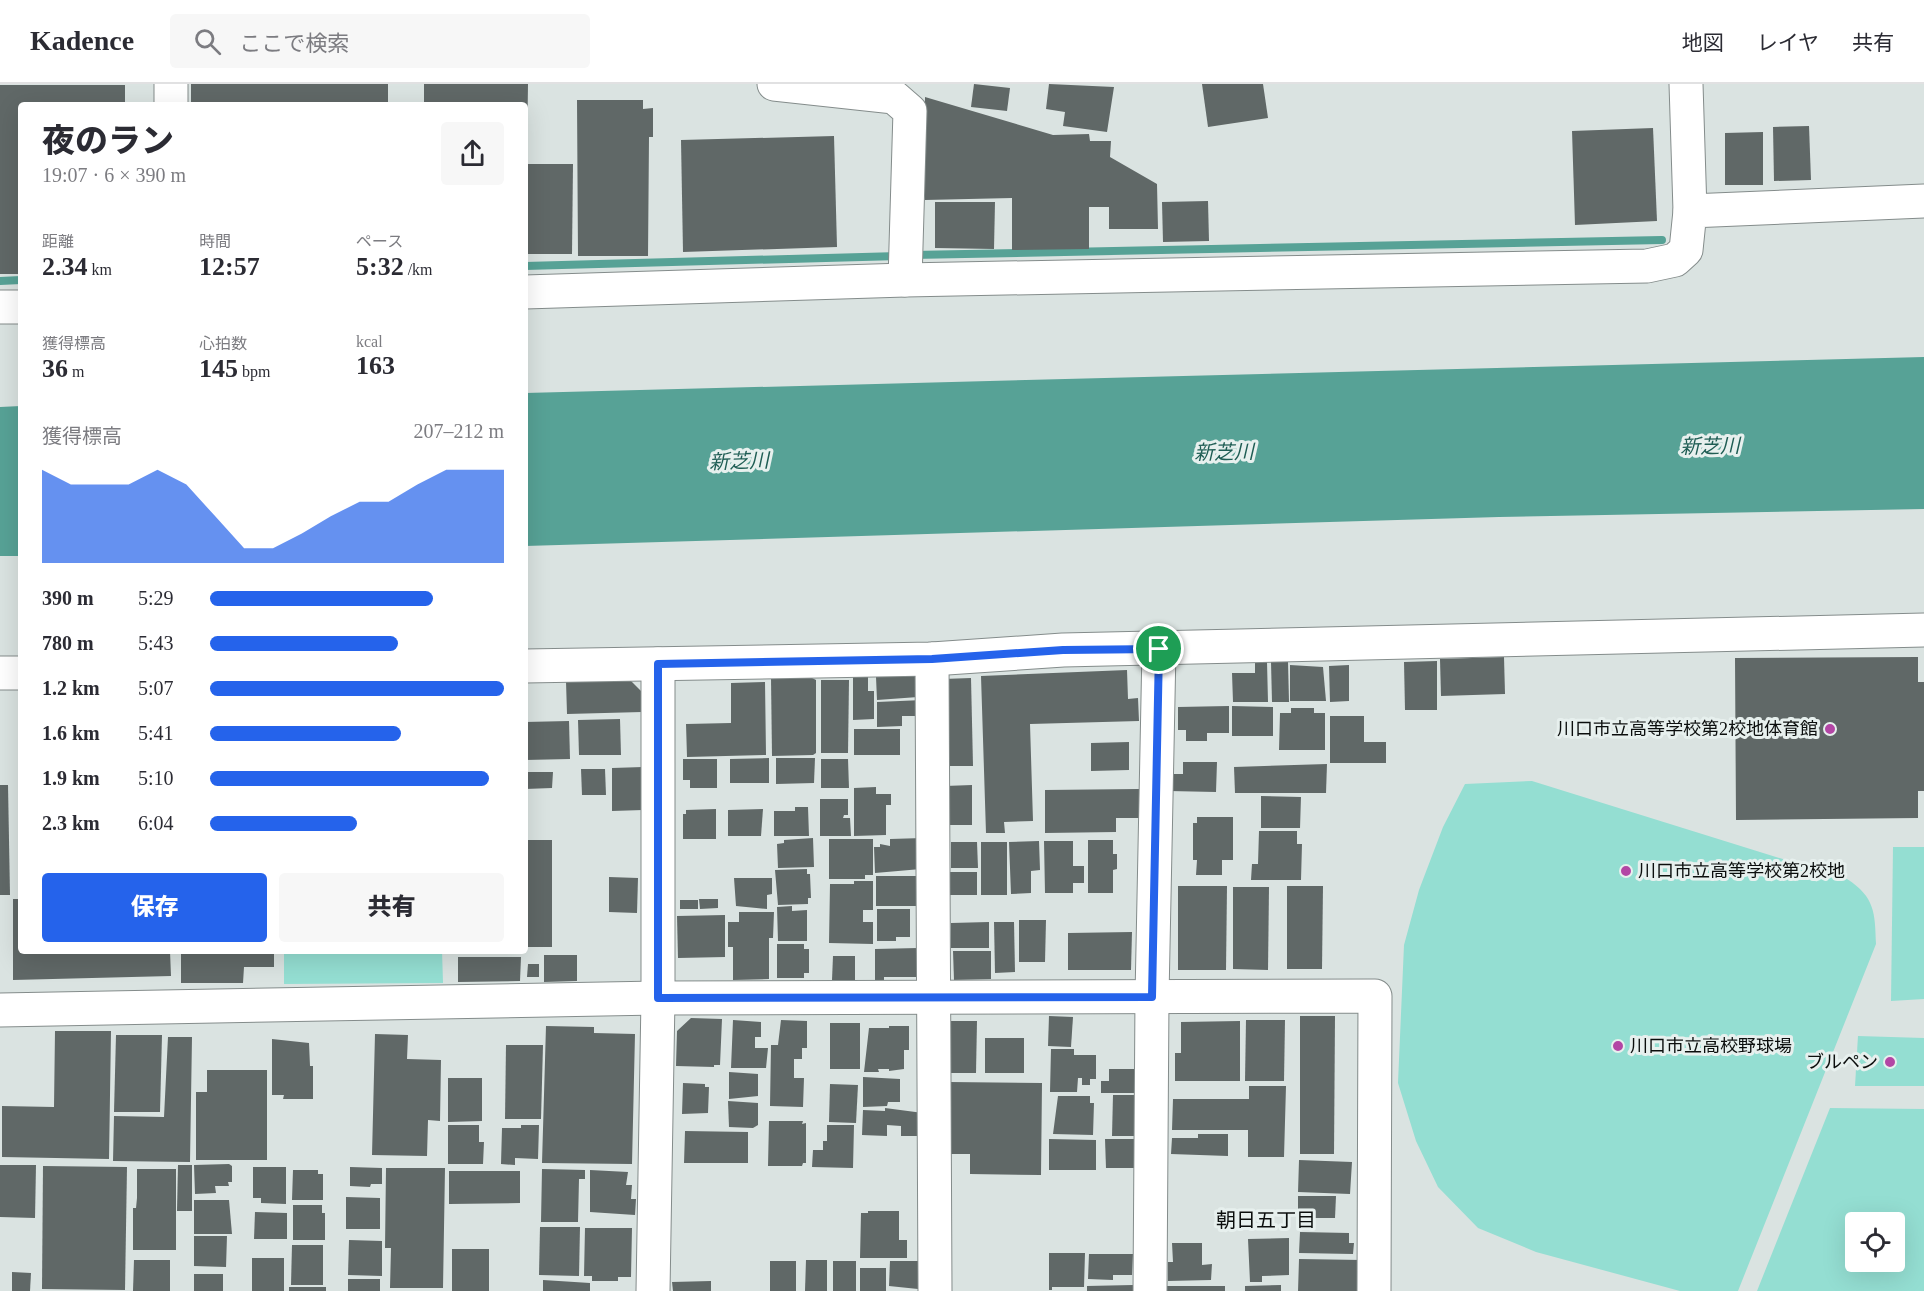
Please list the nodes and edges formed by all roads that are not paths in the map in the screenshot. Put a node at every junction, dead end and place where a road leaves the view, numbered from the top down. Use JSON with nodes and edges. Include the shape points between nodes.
{"nodes":[{"id":1,"x":171,"y":84,"type":"edge"},
{"id":2,"x":774,"y":84,"type":"edge"},
{"id":3,"x":1686,"y":84,"type":"edge"},
{"id":4,"x":171,"y":102,"type":"edge"},
{"id":5,"x":1924,"y":201,"type":"edge"},
{"id":6,"x":1690,"y":211,"type":"junction"},
{"id":7,"x":905,"y":280,"type":"junction"},
{"id":8,"x":528,"y":292,"type":"edge"},
{"id":9,"x":0,"y":307,"type":"edge"},
{"id":10,"x":18,"y":307,"type":"edge"},
{"id":11,"x":1924,"y":630,"type":"edge"},
{"id":12,"x":1159,"y":649,"type":"junction"},
{"id":13,"x":932,"y":659,"type":"junction"},
{"id":14,"x":658,"y":664,"type":"junction"},
{"id":15,"x":528,"y":666,"type":"edge"},
{"id":16,"x":0,"y":673,"type":"edge"},
{"id":17,"x":18,"y":673,"type":"edge"},
{"id":18,"x":933,"y":997,"type":"junction"},
{"id":19,"x":1152,"y":997,"type":"junction"},
{"id":20,"x":658,"y":998,"type":"junction"},
{"id":21,"x":0,"y":1010,"type":"edge"},
{"id":22,"x":653,"y":1291,"type":"edge"},
{"id":23,"x":935,"y":1291,"type":"edge"},
{"id":24,"x":1150,"y":1291,"type":"edge"},
{"id":25,"x":1374,"y":1291,"type":"edge"}],
"edges":[{"from":1,"to":4,"type":"street"},
{"from":2,"to":7,"type":"street","via":[[894,97],[910,111]]},
{"from":3,"to":6,"type":"street"},
{"from":5,"to":6,"type":"street"},
{"from":6,"to":7,"type":"street","via":[[1686,250],[1674,260],[1647,266]]},
{"from":7,"to":8,"type":"street"},
{"from":9,"to":10,"type":"street"},
{"from":11,"to":12,"type":"street"},
{"from":12,"to":13,"type":"street","via":[[1063,650]]},
{"from":12,"to":19,"type":"street"},
{"from":13,"to":14,"type":"street"},
{"from":13,"to":18,"type":"street"},
{"from":14,"to":15,"type":"street"},
{"from":14,"to":20,"type":"street"},
{"from":16,"to":17,"type":"street"},
{"from":18,"to":19,"type":"street"},
{"from":18,"to":20,"type":"street"},
{"from":18,"to":23,"type":"street"},
{"from":19,"to":24,"type":"street"},
{"from":19,"to":25,"type":"street","via":[[1375,996]]},
{"from":20,"to":21,"type":"street"},
{"from":20,"to":22,"type":"street"}]}
